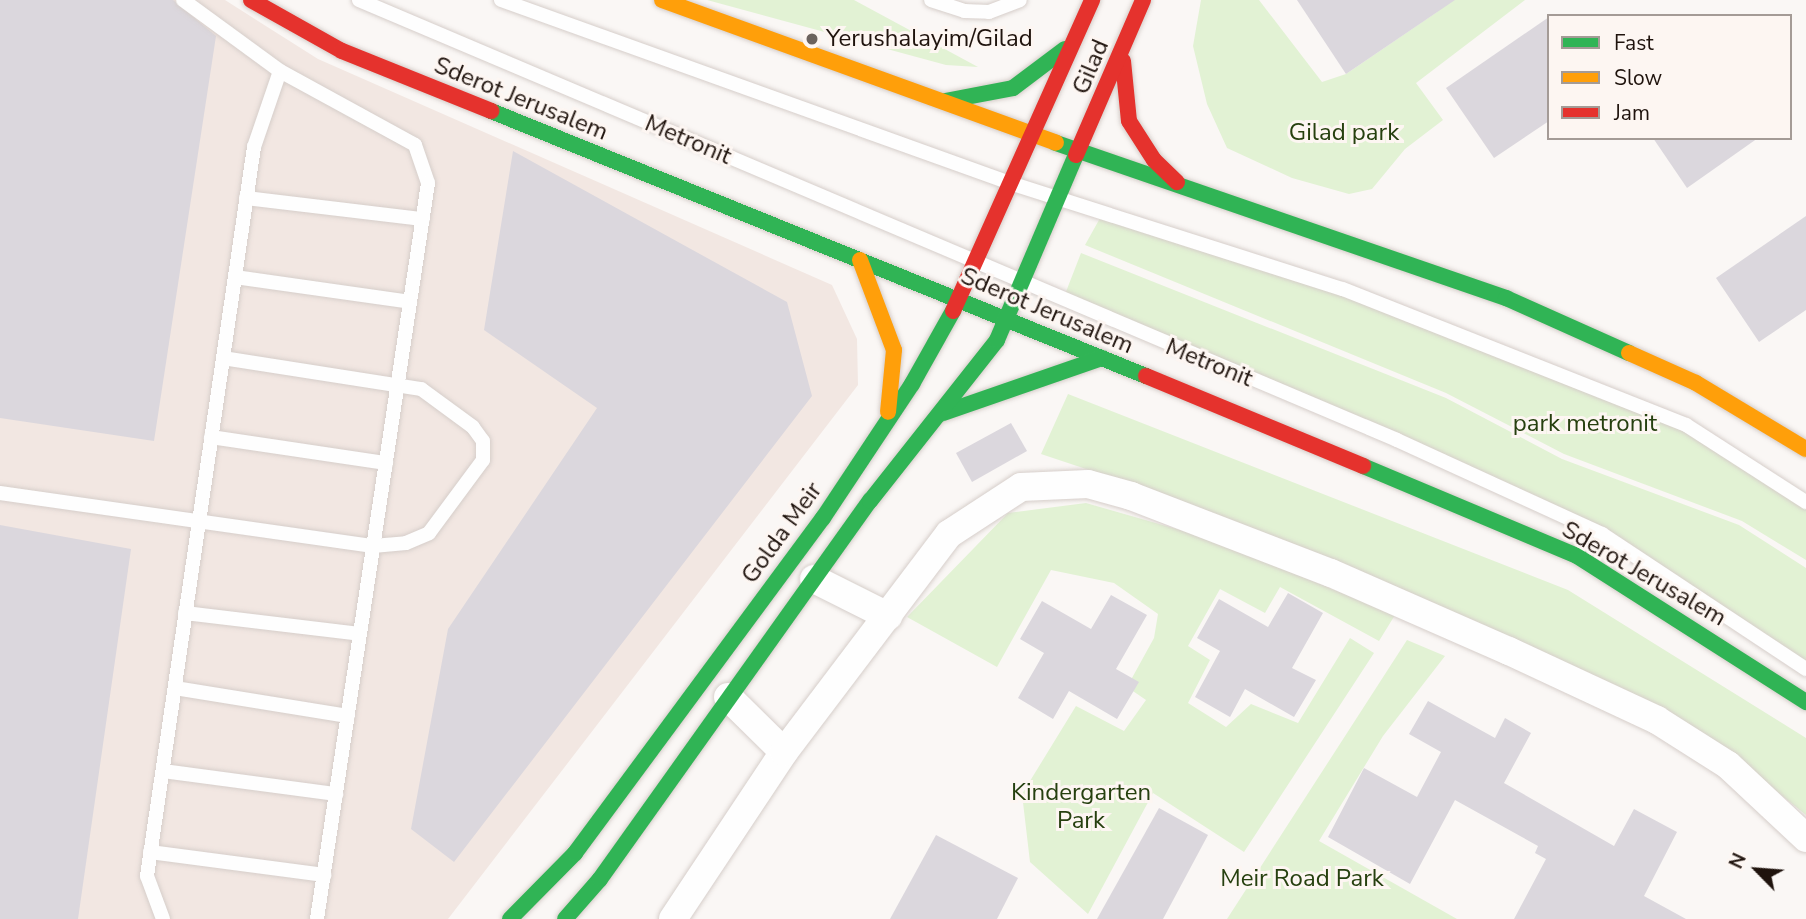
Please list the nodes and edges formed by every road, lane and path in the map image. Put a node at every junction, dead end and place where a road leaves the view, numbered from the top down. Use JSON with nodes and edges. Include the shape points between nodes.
{"nodes":[{"id":1,"x":183,"y":0,"type":"edge"},
{"id":2,"x":250,"y":0,"type":"edge"},
{"id":3,"x":359,"y":0,"type":"edge"},
{"id":4,"x":501,"y":0,"type":"edge"},
{"id":5,"x":662,"y":0,"type":"edge"},
{"id":6,"x":931,"y":0,"type":"edge"},
{"id":7,"x":1020,"y":0,"type":"edge"},
{"id":8,"x":1092,"y":0,"type":"edge"},
{"id":9,"x":1143,"y":0,"type":"edge"},
{"id":10,"x":1072,"y":43,"type":"junction"},
{"id":11,"x":1125,"y":45,"type":"junction"},
{"id":12,"x":279,"y":71,"type":"junction"},
{"id":13,"x":937,"y":102,"type":"junction"},
{"id":14,"x":1032,"y":135,"type":"junction"},
{"id":15,"x":1080,"y":150,"type":"junction"},
{"id":16,"x":1010,"y":183,"type":"junction"},
{"id":17,"x":1182,"y":187,"type":"junction"},
{"id":18,"x":1060,"y":197,"type":"junction"},
{"id":19,"x":246,"y":198,"type":"junction"},
{"id":20,"x":423,"y":219,"type":"junction"},
{"id":21,"x":860,"y":260,"type":"junction"},
{"id":22,"x":975,"y":262,"type":"junction"},
{"id":23,"x":235,"y":277,"type":"junction"},
{"id":24,"x":1021,"y":284,"type":"junction"},
{"id":25,"x":960,"y":298,"type":"junction"},
{"id":26,"x":410,"y":302,"type":"junction"},
{"id":27,"x":1006,"y":319,"type":"junction"},
{"id":28,"x":1102,"y":358,"type":"junction"},
{"id":29,"x":223,"y":359,"type":"junction"},
{"id":30,"x":398,"y":381,"type":"junction"},
{"id":31,"x":943,"y":413,"type":"junction"},
{"id":32,"x":887,"y":422,"type":"junction"},
{"id":33,"x":211,"y":437,"type":"junction"},
{"id":34,"x":1806,"y":449,"type":"edge"},
{"id":35,"x":386,"y":463,"type":"junction"},
{"id":36,"x":0,"y":493,"type":"edge"},
{"id":37,"x":1806,"y":502,"type":"edge"},
{"id":38,"x":199,"y":521,"type":"junction"},
{"id":39,"x":373,"y":546,"type":"junction"},
{"id":40,"x":814,"y":579,"type":"junction"},
{"id":41,"x":185,"y":613,"type":"junction"},
{"id":42,"x":888,"y":616,"type":"junction"},
{"id":43,"x":360,"y":634,"type":"junction"},
{"id":44,"x":1806,"y":669,"type":"edge"},
{"id":45,"x":174,"y":688,"type":"junction"},
{"id":46,"x":728,"y":697,"type":"junction"},
{"id":47,"x":1806,"y":702,"type":"edge"},
{"id":48,"x":348,"y":716,"type":"junction"},
{"id":49,"x":784,"y":752,"type":"junction"},
{"id":50,"x":163,"y":771,"type":"junction"},
{"id":51,"x":336,"y":794,"type":"junction"},
{"id":52,"x":1806,"y":838,"type":"edge"},
{"id":53,"x":150,"y":852,"type":"junction"},
{"id":54,"x":324,"y":875,"type":"junction"},
{"id":55,"x":163,"y":919,"type":"edge"},
{"id":56,"x":317,"y":919,"type":"edge"},
{"id":57,"x":510,"y":919,"type":"edge"},
{"id":58,"x":565,"y":919,"type":"edge"},
{"id":59,"x":673,"y":919,"type":"edge"}],
"edges":[{"from":1,"to":12,"type":"lane"},
{"from":2,"to":21,"type":"main road","name":"Sderot Jerusalem","via":[[342,51]]},
{"from":3,"to":22,"type":"lane","name":"Metronit"},
{"from":4,"to":16,"type":"lane"},
{"from":5,"to":13,"type":"main road"},
{"from":6,"to":7,"type":"lane","via":[[964,11],[989,12]]},
{"from":8,"to":10,"type":"main road","name":"Gilad"},
{"from":9,"to":11,"type":"main road","name":"Gilad"},
{"from":10,"to":13,"type":"main road","via":[[1013,88]]},
{"from":10,"to":14,"type":"main road","name":"Gilad"},
{"from":11,"to":15,"type":"main road","name":"Gilad"},
{"from":11,"to":17,"type":"main road","via":[[1123,97],[1129,121],[1154,160]]},
{"from":12,"to":19,"type":"lane","via":[[258,126]]},
{"from":12,"to":20,"type":"lane","via":[[415,145],[428,183]]},
{"from":13,"to":14,"type":"main road"},
{"from":14,"to":15,"type":"main road"},
{"from":14,"to":16,"type":"main road","name":"Golda Meir"},
{"from":15,"to":17,"type":"main road"},
{"from":15,"to":18,"type":"main road"},
{"from":16,"to":18,"type":"lane"},
{"from":16,"to":22,"type":"main road","name":"Golda Meir"},
{"from":17,"to":34,"type":"main road","via":[[1506,298],[1625,348],[1766,422]]},
{"from":18,"to":24,"type":"main road"},
{"from":18,"to":37,"type":"lane","via":[[1343,289],[1686,425]]},
{"from":19,"to":20,"type":"lane"},
{"from":19,"to":23,"type":"lane"},
{"from":20,"to":26,"type":"lane"},
{"from":21,"to":25,"type":"main road","name":"Sderot Jerusalem"},
{"from":21,"to":32,"type":"main road","via":[[894,350]]},
{"from":22,"to":24,"type":"lane","name":"Metronit"},
{"from":22,"to":25,"type":"main road","name":"Golda Meir"},
{"from":23,"to":26,"type":"lane"},
{"from":23,"to":29,"type":"lane"},
{"from":24,"to":27,"type":"main road"},
{"from":24,"to":44,"type":"lane","name":"Metronit","via":[[1397,440],[1602,534]]},
{"from":25,"to":27,"type":"main road","name":"Sderot Jerusalem"},
{"from":25,"to":32,"type":"main road","name":"Golda Meir"},
{"from":26,"to":30,"type":"lane"},
{"from":27,"to":28,"type":"main road","name":"Sderot Jerusalem"},
{"from":27,"to":31,"type":"main road"},
{"from":28,"to":31,"type":"main road"},
{"from":28,"to":47,"type":"main road","name":"Sderot Jerusalem","via":[[1577,556]]},
{"from":29,"to":30,"type":"lane"},
{"from":29,"to":33,"type":"lane"},
{"from":30,"to":35,"type":"lane"},
{"from":30,"to":39,"type":"lane","via":[[421,388],[473,427],[483,441],[483,460],[429,533]]},
{"from":31,"to":40,"type":"main road"},
{"from":32,"to":57,"type":"main road","name":"Golda Meir","via":[[822,519],[575,853]]},
{"from":33,"to":35,"type":"lane"},
{"from":33,"to":38,"type":"lane"},
{"from":35,"to":39,"type":"lane"},
{"from":36,"to":38,"type":"lane"},
{"from":38,"to":39,"type":"lane"},
{"from":38,"to":41,"type":"lane"},
{"from":39,"to":43,"type":"lane"},
{"from":40,"to":42,"type":"street"},
{"from":40,"to":46,"type":"main road"},
{"from":41,"to":43,"type":"lane"},
{"from":41,"to":45,"type":"lane"},
{"from":42,"to":49,"type":"street"},
{"from":42,"to":52,"type":"street","via":[[949,534],[1021,487],[1088,484],[1331,573],[1657,720],[1728,765]]},
{"from":43,"to":48,"type":"lane"},
{"from":45,"to":48,"type":"lane"},
{"from":45,"to":50,"type":"lane"},
{"from":46,"to":49,"type":"street"},
{"from":46,"to":58,"type":"main road","via":[[600,879]]},
{"from":48,"to":51,"type":"lane"},
{"from":49,"to":59,"type":"street"},
{"from":50,"to":51,"type":"lane"},
{"from":50,"to":53,"type":"lane"},
{"from":51,"to":54,"type":"lane"},
{"from":53,"to":54,"type":"lane"},
{"from":53,"to":55,"type":"lane","via":[[147,876]]},
{"from":54,"to":56,"type":"lane"}]}
